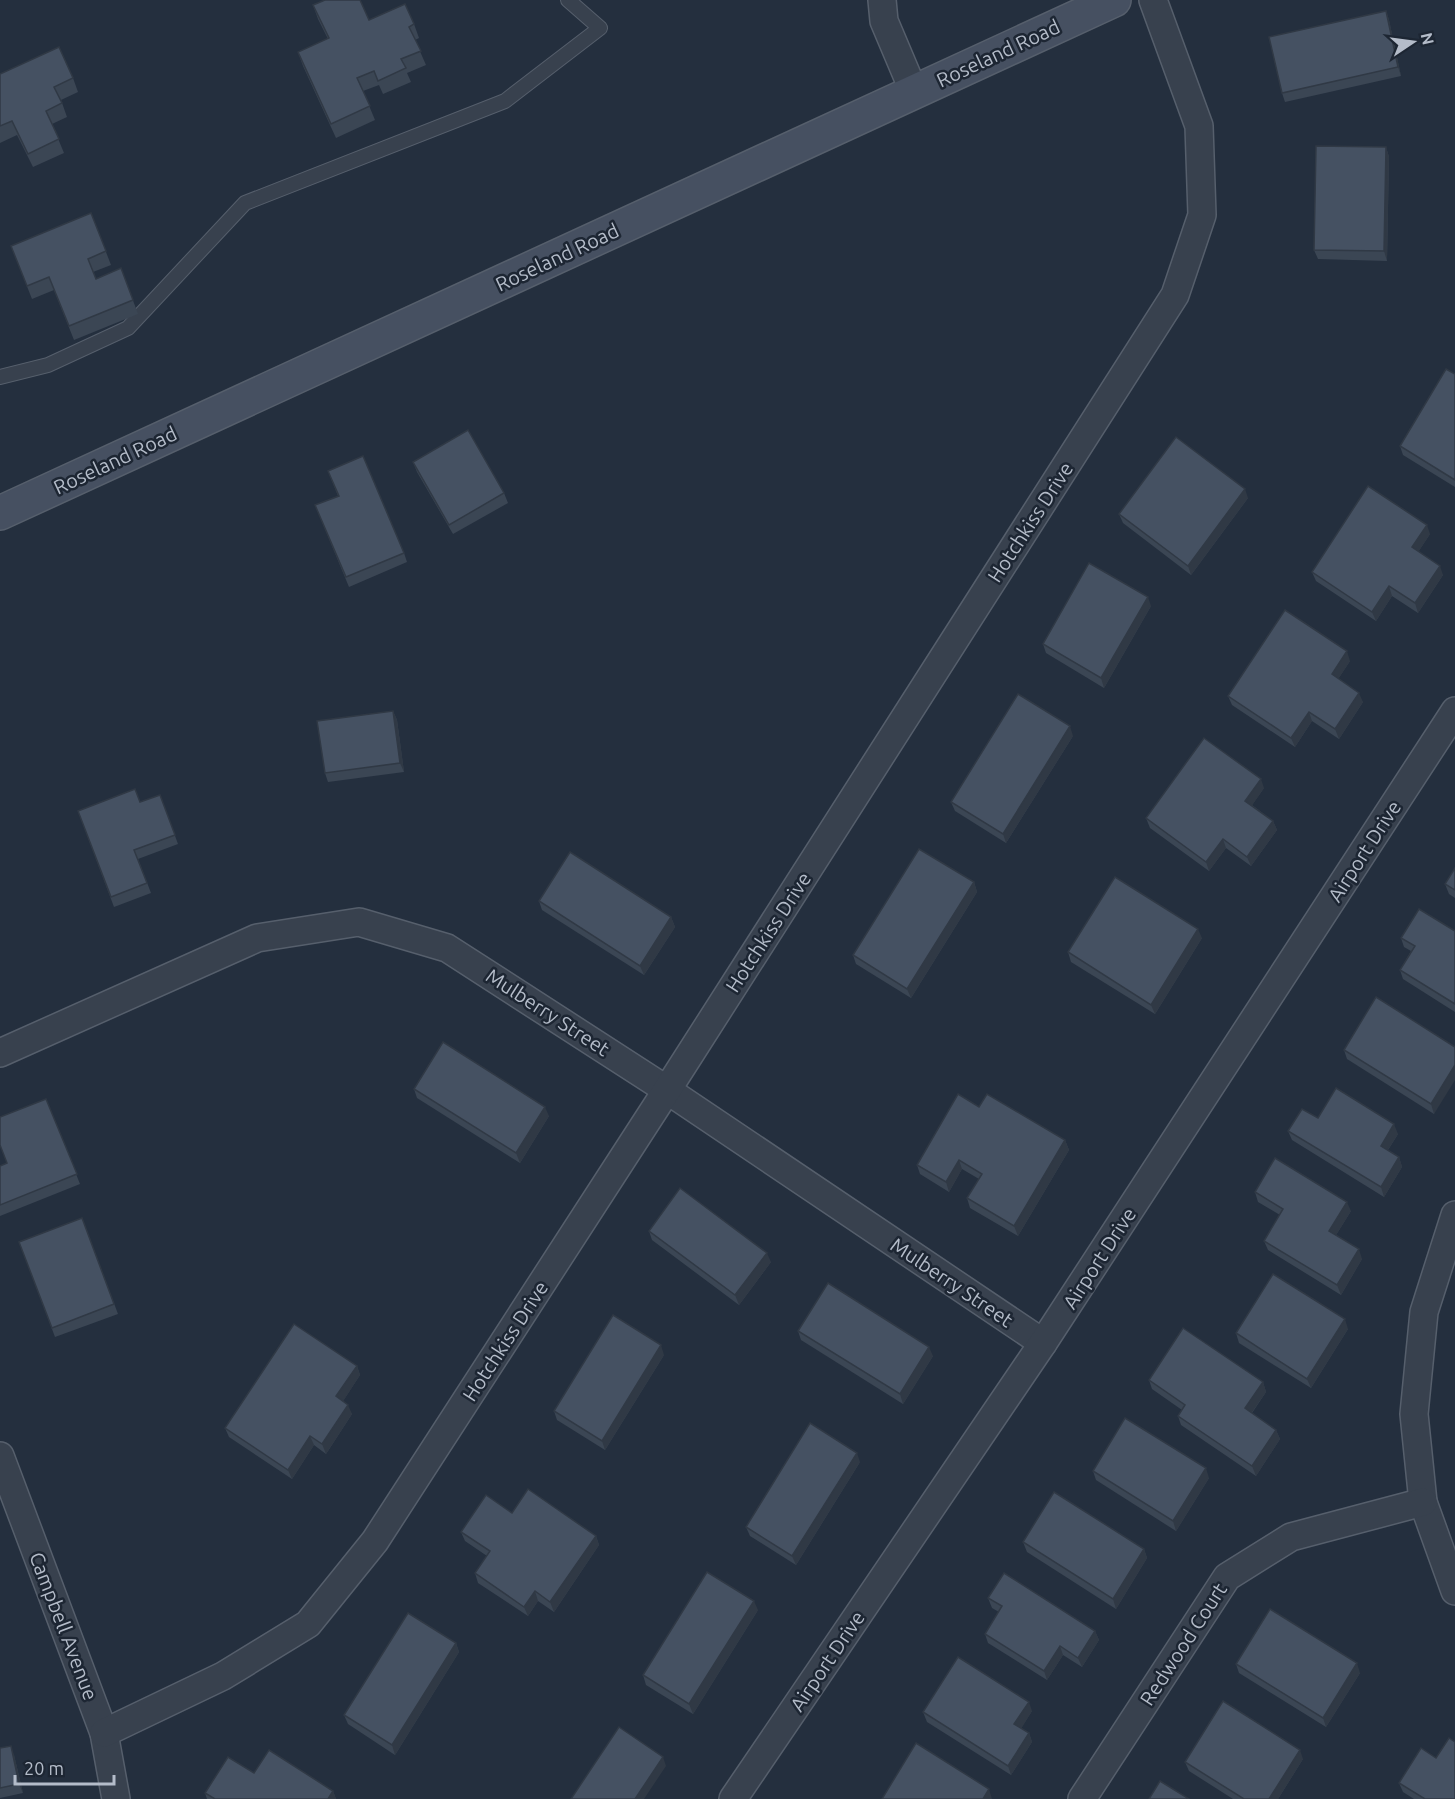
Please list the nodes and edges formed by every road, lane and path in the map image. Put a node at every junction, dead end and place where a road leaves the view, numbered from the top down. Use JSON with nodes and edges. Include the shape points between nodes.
{"nodes":[{"id":1,"x":568,"y":0,"type":"edge"},
{"id":2,"x":862,"y":0,"type":"edge"},
{"id":3,"x":1114,"y":0,"type":"edge"},
{"id":4,"x":1153,"y":0,"type":"edge"},
{"id":5,"x":883,"y":10,"type":"edge"},
{"id":6,"x":914,"y":92,"type":"junction"},
{"id":7,"x":0,"y":377,"type":"edge"},
{"id":8,"x":0,"y":513,"type":"edge"},
{"id":9,"x":1455,"y":711,"type":"edge"},
{"id":10,"x":0,"y":1053,"type":"edge"},
{"id":11,"x":667,"y":1089,"type":"junction"},
{"id":12,"x":1455,"y":1215,"type":"edge"},
{"id":13,"x":1043,"y":1343,"type":"junction"},
{"id":14,"x":0,"y":1456,"type":"edge"},
{"id":15,"x":1423,"y":1502,"type":"junction"},
{"id":16,"x":1455,"y":1592,"type":"edge"},
{"id":17,"x":104,"y":1733,"type":"junction"},
{"id":18,"x":116,"y":1799,"type":"edge"},
{"id":19,"x":733,"y":1799,"type":"edge"},
{"id":20,"x":1082,"y":1799,"type":"edge"}],
"edges":[{"from":1,"to":7,"type":"lane","via":[[600,28],[505,101],[245,203],[128,328],[48,365]]},
{"from":2,"to":5,"type":"street"},
{"from":3,"to":6,"type":"main road","name":"Roseland Road"},
{"from":4,"to":11,"type":"street","name":"Hotchkiss Drive","via":[[1199,126],[1202,214],[1175,295]]},
{"from":5,"to":6,"type":"street"},
{"from":6,"to":8,"type":"main road","name":"Roseland Road"},
{"from":9,"to":13,"type":"street","name":"Airport Drive"},
{"from":10,"to":11,"type":"street","name":"Mulberry Street","via":[[257,938],[359,922],[447,948]]},
{"from":11,"to":13,"type":"street","name":"Mulberry Street"},
{"from":11,"to":17,"type":"street","name":"Hotchkiss Drive","via":[[375,1541],[308,1624],[223,1676]]},
{"from":12,"to":15,"type":"street","via":[[1424,1312],[1414,1414]]},
{"from":13,"to":19,"type":"street","name":"Airport Drive"},
{"from":14,"to":17,"type":"street","name":"Campbell Avenue"},
{"from":15,"to":16,"type":"street"},
{"from":15,"to":20,"type":"street","name":"Redwood Court","via":[[1291,1537],[1227,1577]]},
{"from":17,"to":18,"type":"street","name":"Campbell Avenue"}]}
